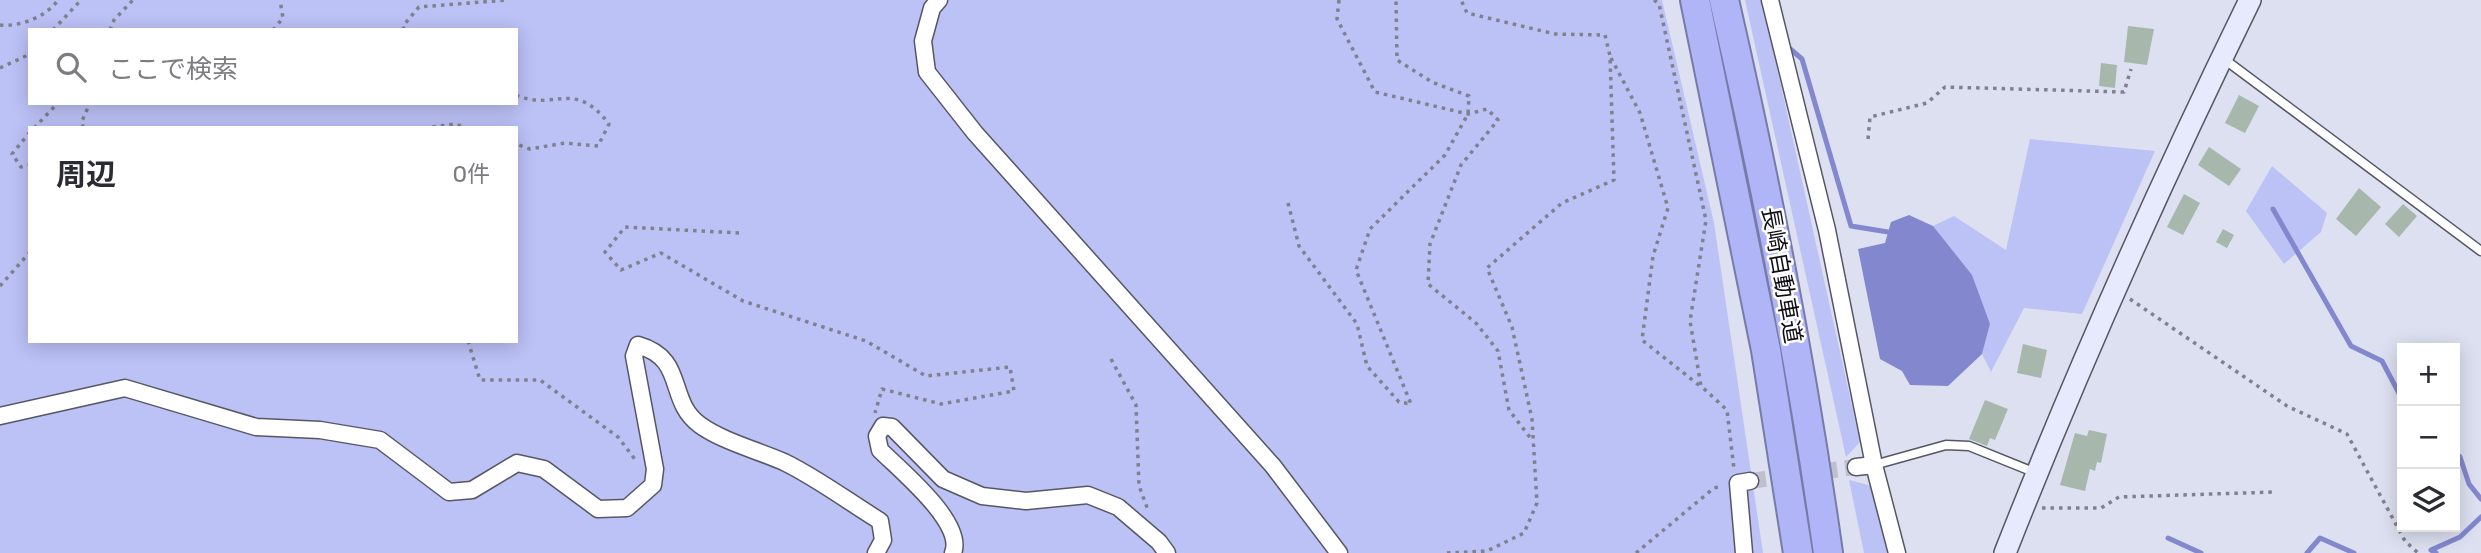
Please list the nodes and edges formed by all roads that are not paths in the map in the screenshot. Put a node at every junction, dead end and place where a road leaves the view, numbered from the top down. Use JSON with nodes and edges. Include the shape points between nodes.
{"nodes":[{"id":1,"x":939,"y":0,"type":"edge"},
{"id":2,"x":1695,"y":0,"type":"edge"},
{"id":3,"x":1724,"y":0,"type":"edge"},
{"id":4,"x":1770,"y":0,"type":"edge"},
{"id":5,"x":2250,"y":0,"type":"edge"},
{"id":6,"x":2222,"y":58,"type":"junction"},
{"id":7,"x":1752,"y":120,"type":"junction"},
{"id":8,"x":2481,"y":251,"type":"edge"},
{"id":9,"x":1766,"y":350,"type":"junction"},
{"id":10,"x":0,"y":416,"type":"edge"},
{"id":11,"x":1874,"y":465,"type":"junction"},
{"id":12,"x":1856,"y":467,"type":"tunnel mouth"},
{"id":13,"x":2036,"y":473,"type":"junction"},
{"id":14,"x":1744,"y":482,"type":"road end"},
{"id":15,"x":1163,"y":547,"type":"edge"},
{"id":16,"x":876,"y":553,"type":"edge"},
{"id":17,"x":953,"y":553,"type":"edge"},
{"id":18,"x":1339,"y":553,"type":"edge"},
{"id":19,"x":1744,"y":553,"type":"edge"},
{"id":20,"x":1782,"y":553,"type":"edge"},
{"id":21,"x":1798,"y":553,"type":"edge"},
{"id":22,"x":1828,"y":553,"type":"edge"},
{"id":23,"x":1848,"y":553,"type":"edge"},
{"id":24,"x":1897,"y":553,"type":"edge"},
{"id":25,"x":2005,"y":553,"type":"edge"}],
"edges":[{"from":1,"to":18,"type":"street","via":[[932,8],[923,41],[928,72],[975,133],[1273,466]]},
{"from":2,"to":9,"type":"highway","name":"長崎自動車道"},
{"from":3,"to":7,"type":"highway","name":"長崎自動車道"},
{"from":4,"to":11,"type":"street","via":[[1827,230]]},
{"from":5,"to":6,"type":"street"},
{"from":6,"to":8,"type":"lane"},
{"from":6,"to":13,"type":"street","via":[[2114,288]]},
{"from":7,"to":22,"type":"highway","name":"長崎自動車道","via":[[1809,423]]},
{"from":7,"to":23,"type":"highway"},
{"from":9,"to":20,"type":"highway"},
{"from":9,"to":21,"type":"highway","name":"長崎自動車道"},
{"from":10,"to":16,"type":"street","via":[[125,388],[256,427],[320,430],[380,440],[449,492],[472,490],[517,463],[544,469],[598,509],[627,508],[653,485],[656,469],[634,356],[638,345],[656,350],[671,366],[681,402],[700,425],[787,464],[880,521],[883,540]]},
{"from":11,"to":12,"type":"street"},
{"from":11,"to":13,"type":"lane","via":[[1946,445],[1969,446]]},
{"from":11,"to":24,"type":"street"},
{"from":13,"to":25,"type":"street"},
{"from":14,"to":19,"type":"street"},
{"from":15,"to":17,"type":"street","via":[[1118,507],[1088,495],[1026,501],[982,496],[943,479],[892,427],[883,426],[877,436],[880,450],[951,524],[956,545]]}]}
